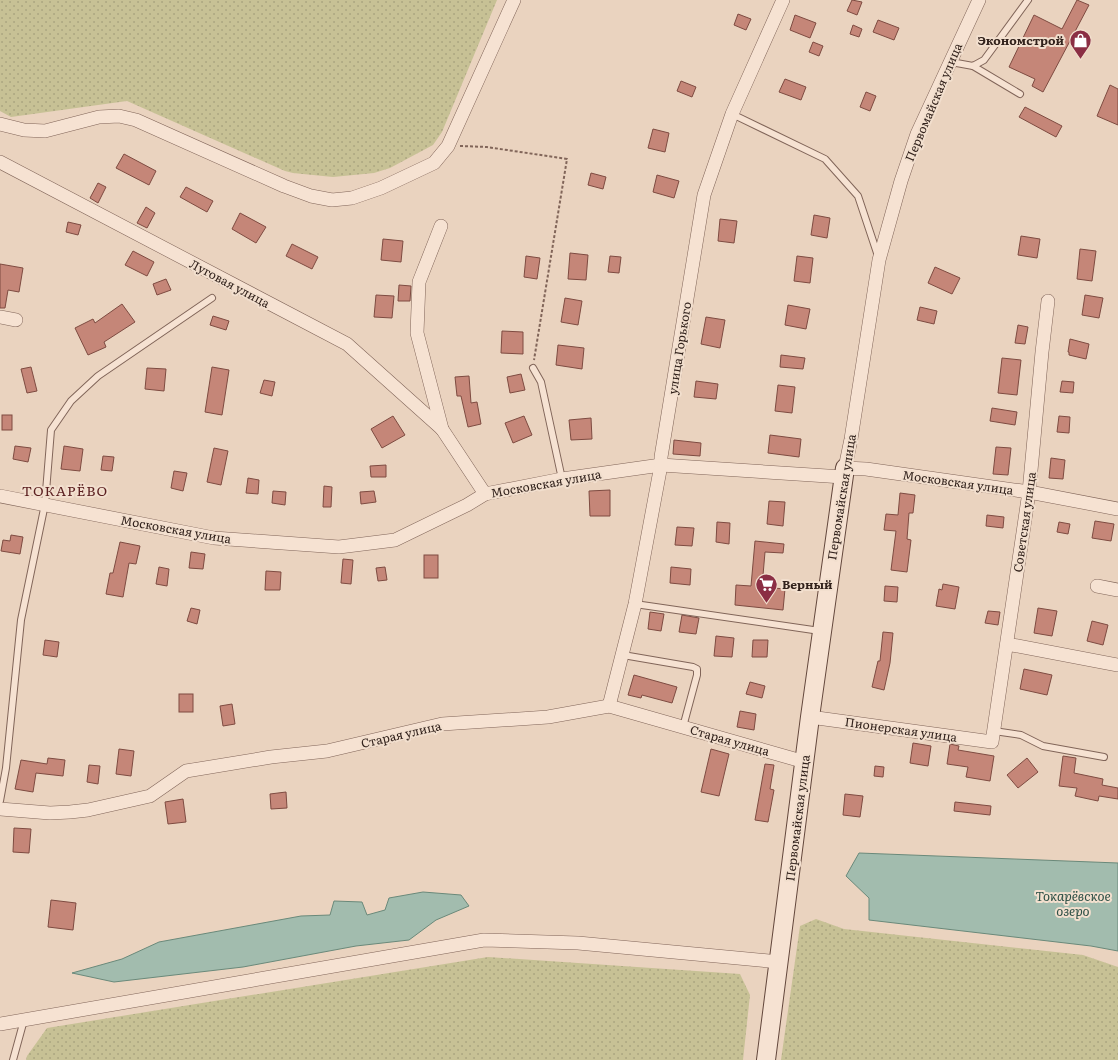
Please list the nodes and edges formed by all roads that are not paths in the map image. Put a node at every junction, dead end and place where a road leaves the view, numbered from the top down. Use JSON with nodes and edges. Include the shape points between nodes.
{"nodes":[{"id":1,"x":514,"y":0,"type":"edge"},
{"id":2,"x":783,"y":0,"type":"edge"},
{"id":3,"x":979,"y":0,"type":"edge"},
{"id":4,"x":1028,"y":0,"type":"edge"},
{"id":5,"x":949,"y":62,"type":"junction"},
{"id":6,"x":973,"y":66,"type":"junction"},
{"id":7,"x":1020,"y":94,"type":"dead end"},
{"id":8,"x":732,"y":114,"type":"junction"},
{"id":9,"x":0,"y":124,"type":"edge"},
{"id":10,"x":0,"y":162,"type":"edge"},
{"id":11,"x":440,"y":226,"type":"dead end"},
{"id":12,"x":879,"y":260,"type":"junction"},
{"id":13,"x":212,"y":298,"type":"dead end"},
{"id":14,"x":1048,"y":301,"type":"dead end"},
{"id":15,"x":0,"y":317,"type":"edge"},
{"id":16,"x":16,"y":320,"type":"dead end"},
{"id":17,"x":533,"y":368,"type":"road end"},
{"id":18,"x":442,"y":429,"type":"junction"},
{"id":19,"x":661,"y":465,"type":"junction"},
{"id":20,"x":844,"y":472,"type":"junction"},
{"id":21,"x":562,"y":479,"type":"junction"},
{"id":22,"x":1029,"y":492,"type":"junction"},
{"id":23,"x":485,"y":494,"type":"junction"},
{"id":24,"x":0,"y":496,"type":"edge"},
{"id":25,"x":45,"y":504,"type":"junction"},
{"id":26,"x":1118,"y":509,"type":"edge"},
{"id":27,"x":1097,"y":586,"type":"dead end"},
{"id":28,"x":1118,"y":590,"type":"edge"},
{"id":29,"x":635,"y":604,"type":"junction"},
{"id":30,"x":821,"y":632,"type":"junction"},
{"id":31,"x":1007,"y":644,"type":"junction"},
{"id":32,"x":623,"y":655,"type":"junction"},
{"id":33,"x":1118,"y":665,"type":"edge"},
{"id":34,"x":609,"y":706,"type":"junction"},
{"id":35,"x":810,"y":717,"type":"junction"},
{"id":36,"x":683,"y":727,"type":"junction"},
{"id":37,"x":993,"y":736,"type":"junction"},
{"id":38,"x":1104,"y":757,"type":"dead end"},
{"id":39,"x":805,"y":762,"type":"junction"},
{"id":40,"x":0,"y":801,"type":"edge"},
{"id":41,"x":0,"y":809,"type":"edge"},
{"id":42,"x":779,"y":962,"type":"junction"},
{"id":43,"x":24,"y":1020,"type":"junction"},
{"id":44,"x":0,"y":1024,"type":"edge"},
{"id":45,"x":13,"y":1060,"type":"edge"},
{"id":46,"x":766,"y":1060,"type":"edge"}],
"edges":[{"from":1,"to":9,"type":"street","via":[[448,146],[434,163],[381,188],[352,198],[332,200],[311,196],[136,120],[119,116],[98,117],[45,131],[24,130]]},
{"from":2,"to":8,"type":"street","name":"улица Горького"},
{"from":3,"to":5,"type":"street","name":"Первомайская улица"},
{"from":4,"to":6,"type":"lane","via":[[984,60]]},
{"from":5,"to":6,"type":"lane"},
{"from":5,"to":12,"type":"street","name":"Первомайская улица","via":[[916,134],[900,180]]},
{"from":6,"to":7,"type":"lane"},
{"from":8,"to":12,"type":"lane","via":[[825,159],[858,196]]},
{"from":8,"to":19,"type":"street","name":"улица Горького","via":[[704,195]]},
{"from":10,"to":18,"type":"street","name":"Луговая улица","via":[[347,344]]},
{"from":11,"to":18,"type":"street","via":[[419,282],[417,333]]},
{"from":12,"to":20,"type":"street","name":"Первомайская улица"},
{"from":13,"to":25,"type":"lane","via":[[98,376],[71,401],[51,430]]},
{"from":14,"to":22,"type":"street","name":"Советская улица"},
{"from":15,"to":16,"type":"street"},
{"from":17,"to":21,"type":"lane","via":[[541,382]]},
{"from":18,"to":23,"type":"street"},
{"from":19,"to":20,"type":"street","name":"Московская улица"},
{"from":19,"to":21,"type":"street","name":"Московская улица"},
{"from":19,"to":29,"type":"street","name":"улица Горького"},
{"from":20,"to":22,"type":"street","name":"Московская улица","via":[[866,470]]},
{"from":20,"to":30,"type":"street","name":"Первомайская улица"},
{"from":21,"to":23,"type":"street","name":"Московская улица"},
{"from":22,"to":26,"type":"street","name":"Московская улица"},
{"from":22,"to":31,"type":"street","name":"Советская улица"},
{"from":23,"to":25,"type":"street","name":"Московская улица","via":[[395,540],[338,547],[214,538]]},
{"from":24,"to":25,"type":"street","name":"Московская улица"},
{"from":25,"to":40,"type":"lane","via":[[21,620],[6,768]]},
{"from":27,"to":28,"type":"street"},
{"from":29,"to":30,"type":"lane"},
{"from":29,"to":32,"type":"street","name":"улица Горького"},
{"from":30,"to":35,"type":"street","name":"Первомайская улица"},
{"from":31,"to":33,"type":"street"},
{"from":31,"to":37,"type":"street","name":"Советская улица"},
{"from":32,"to":34,"type":"street","name":"улица Горького"},
{"from":32,"to":36,"type":"lane","via":[[693,667],[697,670]]},
{"from":34,"to":36,"type":"street","name":"Старая улица"},
{"from":34,"to":41,"type":"street","name":"Старая улица","via":[[548,717],[442,724],[327,752],[271,757],[186,771],[150,796],[88,810],[50,813]]},
{"from":35,"to":37,"type":"street","name":"Пионерская улица"},
{"from":35,"to":39,"type":"street","name":"Первомайская улица"},
{"from":36,"to":39,"type":"street","name":"Старая улица"},
{"from":37,"to":38,"type":"lane","via":[[1021,735],[1042,746]]},
{"from":39,"to":42,"type":"street","name":"Первомайская улица"},
{"from":42,"to":43,"type":"street","via":[[578,943],[484,940]]},
{"from":42,"to":46,"type":"street","name":"Первомайская улица"},
{"from":43,"to":44,"type":"street"},
{"from":43,"to":45,"type":"lane"}]}
